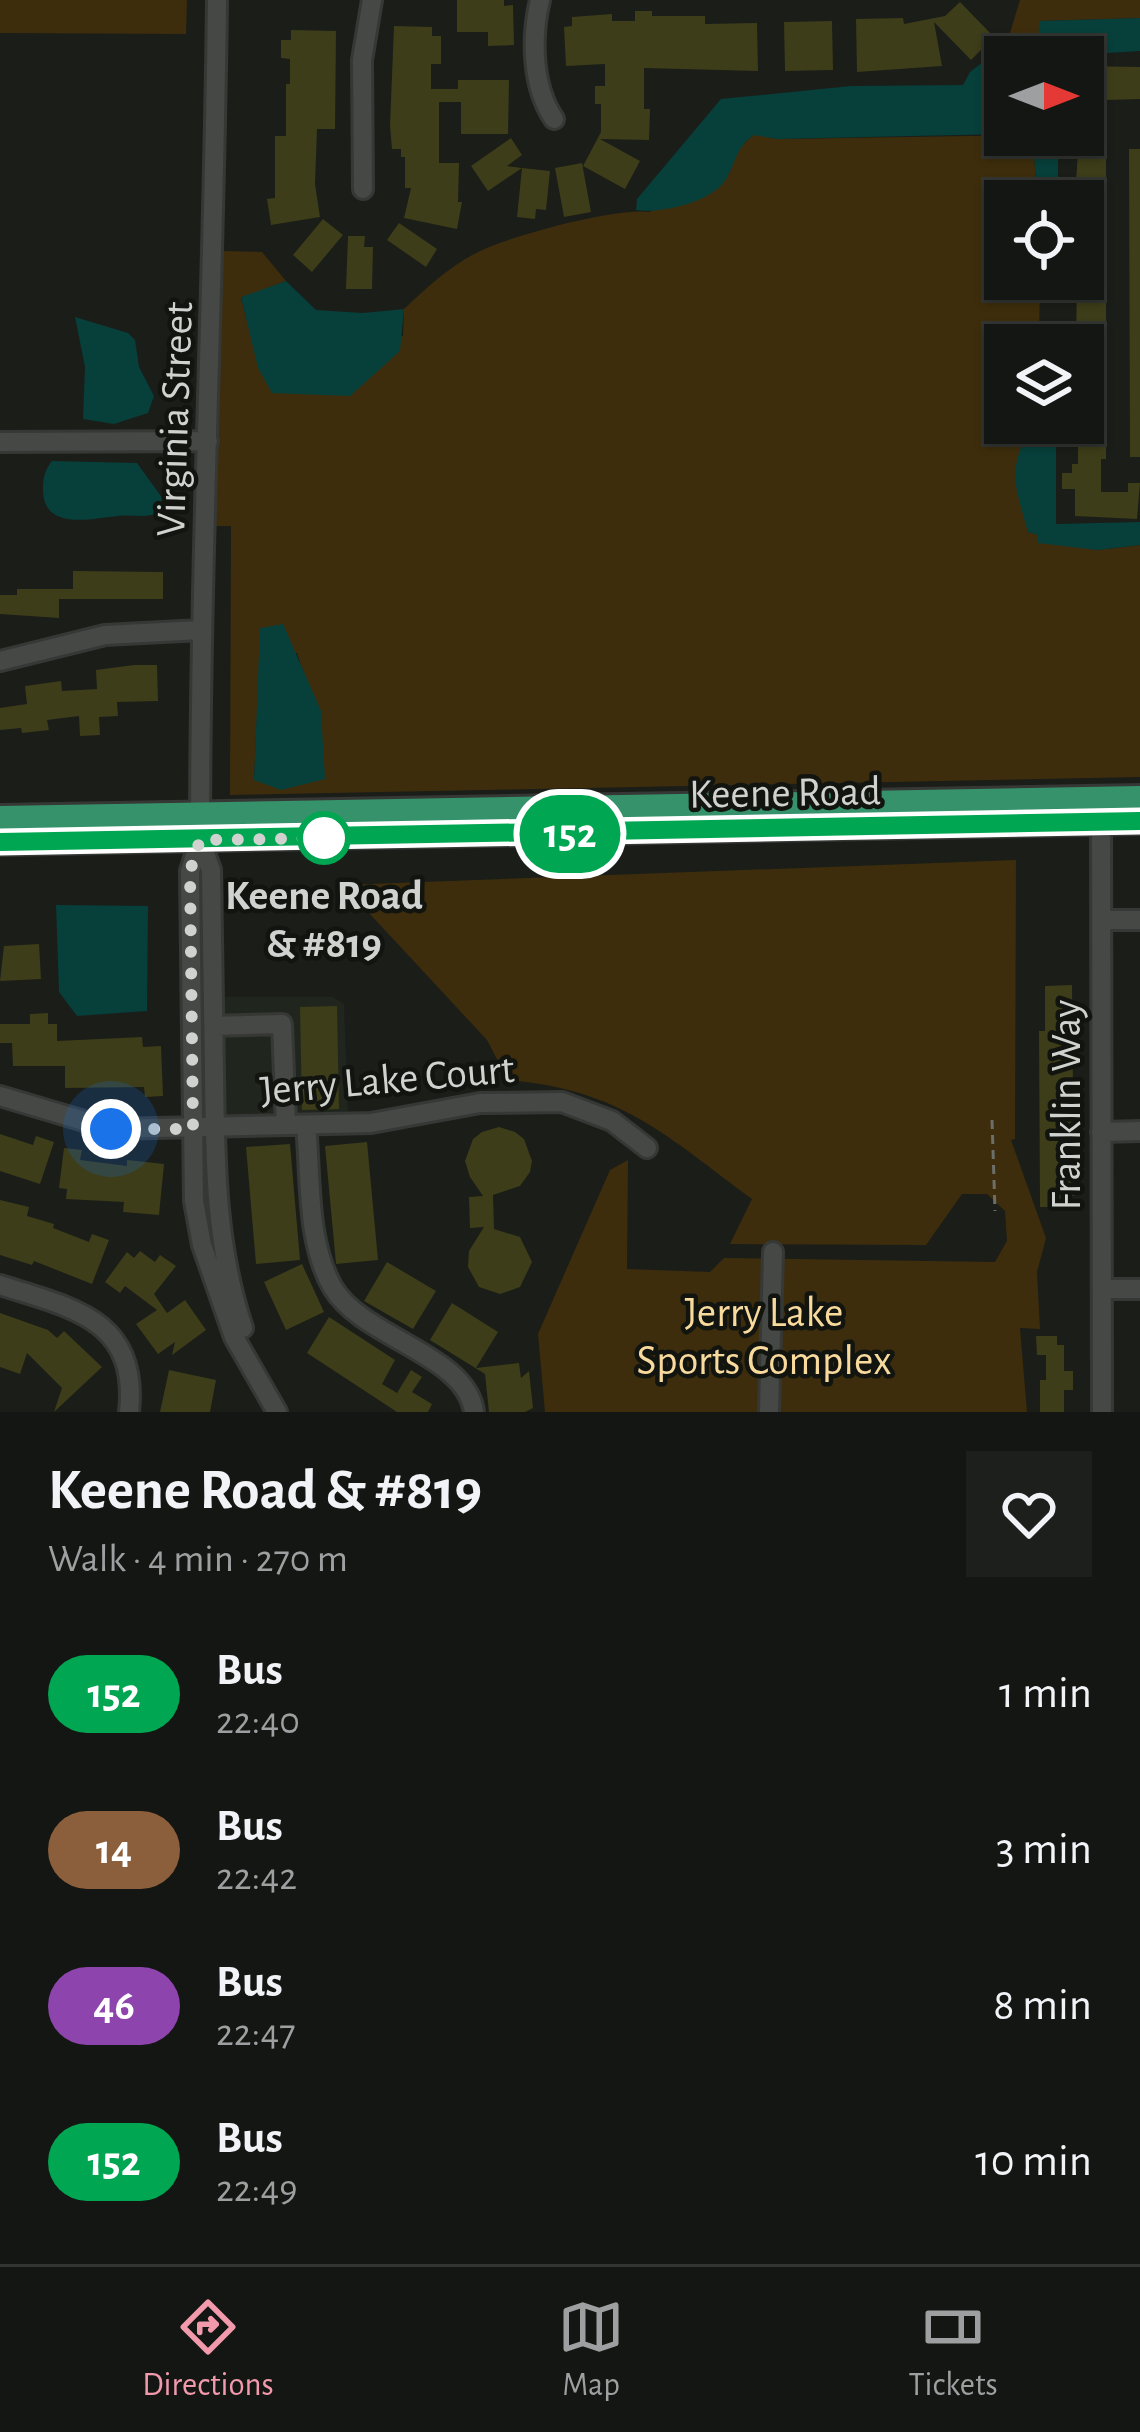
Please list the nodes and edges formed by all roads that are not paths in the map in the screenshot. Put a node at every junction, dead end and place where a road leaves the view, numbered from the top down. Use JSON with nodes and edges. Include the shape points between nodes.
{"nodes":[{"id":1,"x":217,"y":0,"type":"edge"},
{"id":2,"x":372,"y":0,"type":"edge"},
{"id":3,"x":540,"y":0,"type":"edge"},
{"id":4,"x":554,"y":119,"type":"dead end"},
{"id":5,"x":363,"y":189,"type":"dead end"},
{"id":6,"x":208,"y":441,"type":"junction"},
{"id":7,"x":0,"y":442,"type":"edge"},
{"id":8,"x":202,"y":630,"type":"junction"},
{"id":9,"x":0,"y":661,"type":"edge"},
{"id":10,"x":1140,"y":798,"type":"edge"},
{"id":11,"x":1101,"y":810,"type":"junction"},
{"id":12,"x":0,"y":818,"type":"edge"},
{"id":13,"x":1140,"y":821,"type":"edge"},
{"id":14,"x":200,"y":828,"type":"junction"},
{"id":15,"x":0,"y":842,"type":"edge"},
{"id":16,"x":1102,"y":920,"type":"junction"},
{"id":17,"x":1140,"y":920,"type":"edge"},
{"id":18,"x":214,"y":1025,"type":"junction"},
{"id":19,"x":0,"y":1096,"type":"edge"},
{"id":20,"x":296,"y":1125,"type":"junction"},
{"id":21,"x":215,"y":1127,"type":"junction"},
{"id":22,"x":193,"y":1129,"type":"junction"},
{"id":23,"x":1140,"y":1131,"type":"edge"},
{"id":24,"x":1101,"y":1132,"type":"junction"},
{"id":25,"x":646,"y":1148,"type":"dead end"},
{"id":26,"x":773,"y":1252,"type":"dead end"},
{"id":27,"x":0,"y":1285,"type":"edge"},
{"id":28,"x":1102,"y":1289,"type":"junction"},
{"id":29,"x":1140,"y":1289,"type":"edge"},
{"id":30,"x":259,"y":1378,"type":"junction"},
{"id":31,"x":129,"y":1412,"type":"edge"},
{"id":32,"x":278,"y":1412,"type":"edge"},
{"id":33,"x":474,"y":1412,"type":"edge"},
{"id":34,"x":769,"y":1412,"type":"edge"},
{"id":35,"x":1102,"y":1412,"type":"edge"}],
"edges":[{"from":1,"to":6,"type":"street","name":"Virginia Street"},
{"from":2,"to":5,"type":"street","via":[[362,60]]},
{"from":3,"to":4,"type":"street","via":[[536,70]]},
{"from":6,"to":7,"type":"street"},
{"from":6,"to":8,"type":"street","name":"Virginia Street"},
{"from":8,"to":9,"type":"street","via":[[105,635]]},
{"from":8,"to":14,"type":"street","name":"Virginia Street"},
{"from":10,"to":11,"type":"main road","name":"Keene Road"},
{"from":11,"to":13,"type":"main road","name":"Keene Road"},
{"from":11,"to":14,"type":"main road","name":"Keene Road"},
{"from":11,"to":16,"type":"street","name":"Franklin Way"},
{"from":12,"to":14,"type":"main road","name":"Keene Road"},
{"from":14,"to":15,"type":"main road","name":"Keene Road"},
{"from":14,"to":18,"type":"street","via":[[211,869]]},
{"from":14,"to":22,"type":"street","via":[[190,871]]},
{"from":16,"to":17,"type":"street"},
{"from":16,"to":24,"type":"street","name":"Franklin Way"},
{"from":18,"to":20,"type":"street","via":[[282,1024]]},
{"from":18,"to":21,"type":"street"},
{"from":19,"to":22,"type":"street","name":"Jerry Lake Court","via":[[111,1129]]},
{"from":20,"to":21,"type":"street","name":"Jerry Lake Court"},
{"from":20,"to":25,"type":"street","name":"Jerry Lake Court","via":[[371,1124],[498,1101],[562,1102],[612,1121]]},
{"from":20,"to":33,"type":"street","via":[[330,1282],[360,1318],[455,1377]]},
{"from":21,"to":22,"type":"street","name":"Jerry Lake Court"},
{"from":21,"to":30,"type":"street","via":[[226,1271]]},
{"from":22,"to":30,"type":"street","via":[[202,1245],[234,1337]]},
{"from":23,"to":24,"type":"street"},
{"from":24,"to":28,"type":"street","name":"Franklin Way"},
{"from":26,"to":34,"type":"street"},
{"from":27,"to":31,"type":"street","via":[[80,1310],[106,1329],[125,1355]]},
{"from":28,"to":29,"type":"street"},
{"from":28,"to":35,"type":"street","name":"Franklin Way"},
{"from":30,"to":32,"type":"street"}]}
